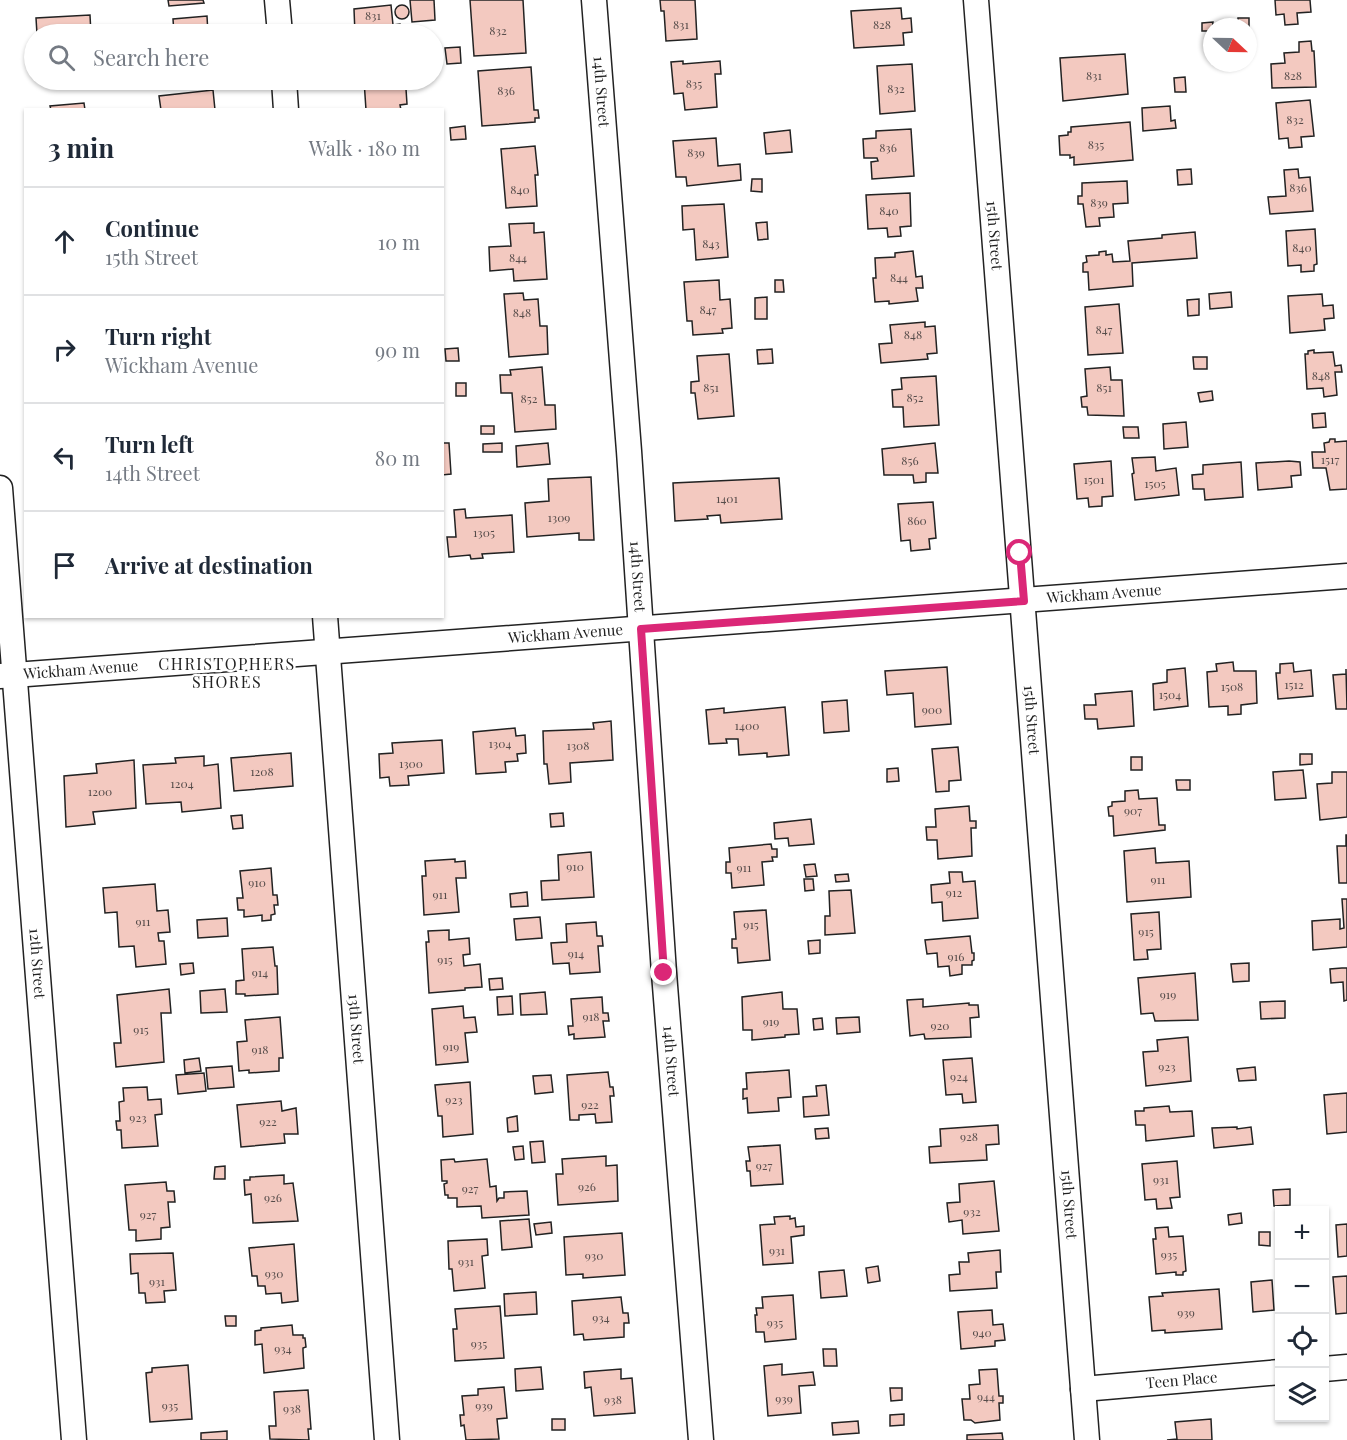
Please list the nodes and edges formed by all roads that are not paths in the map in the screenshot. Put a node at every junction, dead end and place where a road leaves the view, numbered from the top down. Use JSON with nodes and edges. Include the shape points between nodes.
{"nodes":[{"id":1,"x":277,"y":0,"type":"edge"},
{"id":2,"x":594,"y":0,"type":"edge"},
{"id":3,"x":976,"y":0,"type":"edge"},
{"id":4,"x":279,"y":24,"type":"edge"},
{"id":5,"x":285,"y":90,"type":"edge"},
{"id":6,"x":286,"y":108,"type":"edge"},
{"id":7,"x":0,"y":488,"type":"edge"},
{"id":8,"x":1347,"y":576,"type":"edge"},
{"id":9,"x":1024,"y":601,"type":"junction"},
{"id":10,"x":325,"y":618,"type":"edge"},
{"id":11,"x":641,"y":629,"type":"junction"},
{"id":12,"x":328,"y":652,"type":"junction"},
{"id":13,"x":8,"y":676,"type":"edge"},
{"id":14,"x":1347,"y":1367,"type":"edge"},
{"id":15,"x":1329,"y":1369,"type":"edge"},
{"id":16,"x":1275,"y":1372,"type":"edge"},
{"id":17,"x":1083,"y":1389,"type":"junction"},
{"id":18,"x":74,"y":1440,"type":"edge"},
{"id":19,"x":387,"y":1440,"type":"edge"},
{"id":20,"x":701,"y":1440,"type":"edge"},
{"id":21,"x":1087,"y":1440,"type":"edge"}],
"edges":[{"from":1,"to":4,"type":"street"},
{"from":2,"to":11,"type":"street","name":"14th Street"},
{"from":3,"to":9,"type":"street","name":"15th Street"},
{"from":5,"to":6,"type":"street"},
{"from":7,"to":13,"type":"street","name":"12th Street"},
{"from":8,"to":9,"type":"street","name":"Wickham Avenue"},
{"from":9,"to":11,"type":"street","name":"Wickham Avenue"},
{"from":9,"to":17,"type":"street","name":"15th Street"},
{"from":10,"to":12,"type":"street","name":"13th Street"},
{"from":11,"to":12,"type":"street","name":"Wickham Avenue"},
{"from":11,"to":20,"type":"street","name":"14th Street"},
{"from":12,"to":13,"type":"street","name":"Wickham Avenue"},
{"from":12,"to":19,"type":"street","name":"13th Street"},
{"from":13,"to":18,"type":"street","name":"12th Street"},
{"from":14,"to":15,"type":"street"},
{"from":16,"to":17,"type":"street","name":"Teen Place"},
{"from":17,"to":21,"type":"street","name":"15th Street"}]}
